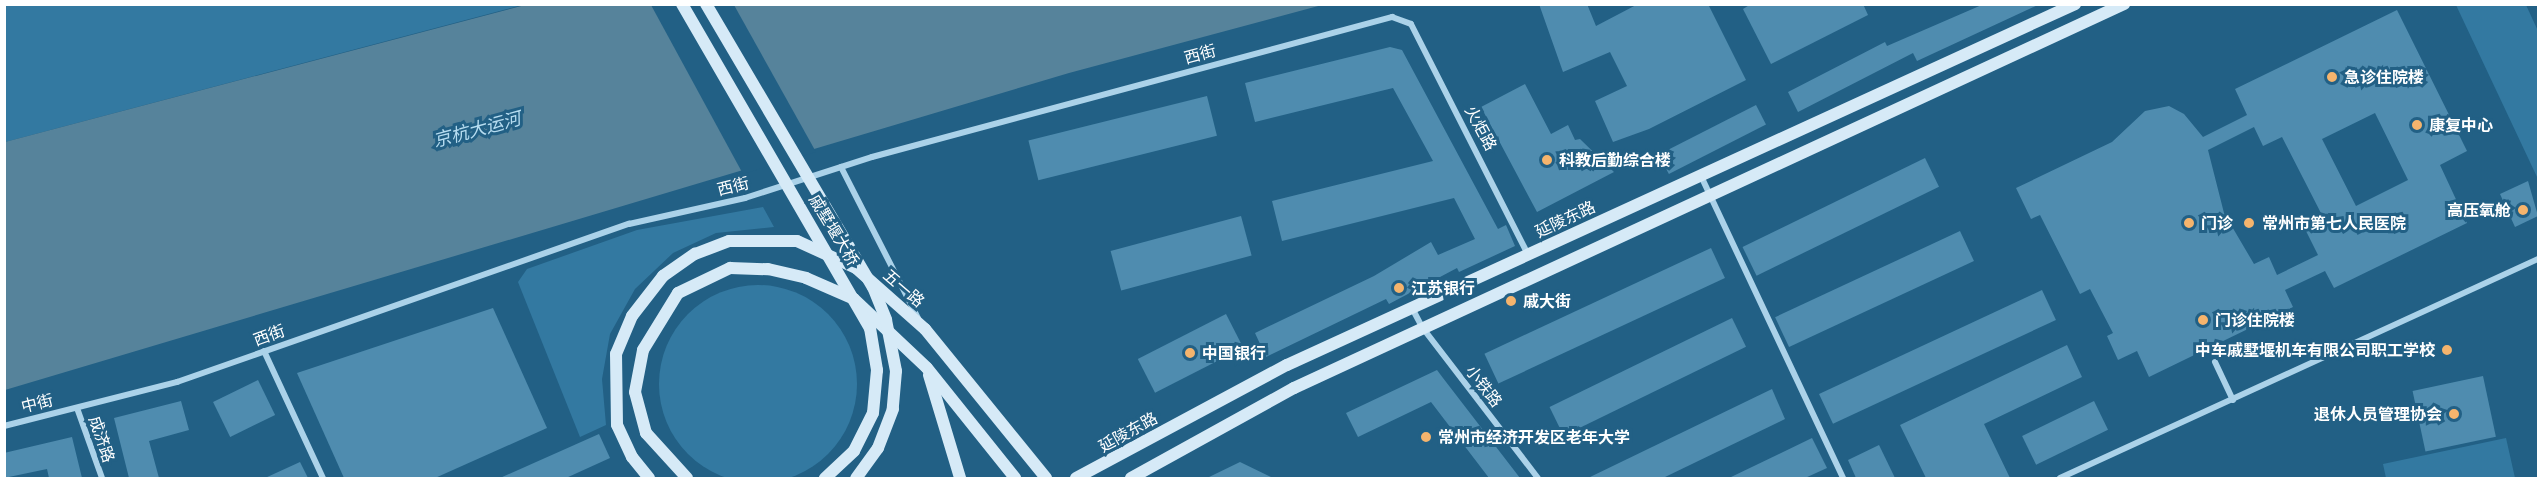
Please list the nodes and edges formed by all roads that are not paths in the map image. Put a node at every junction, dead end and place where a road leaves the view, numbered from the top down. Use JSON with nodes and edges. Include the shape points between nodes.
{"nodes":[{"id":1,"x":682,"y":4,"type":"edge"},
{"id":2,"x":706,"y":4,"type":"edge"},
{"id":3,"x":2075,"y":4,"type":"edge"},
{"id":4,"x":2124,"y":4,"type":"edge"},
{"id":5,"x":1403,"y":18,"type":"joint"},
{"id":6,"x":840,"y":167,"type":"junction"},
{"id":7,"x":1701,"y":176,"type":"junction"},
{"id":8,"x":1710,"y":194,"type":"junction"},
{"id":9,"x":1528,"y":255,"type":"junction"},
{"id":10,"x":2538,"y":259,"type":"edge"},
{"id":11,"x":1412,"y":308,"type":"junction"},
{"id":12,"x":1422,"y":327,"type":"junction"},
{"id":13,"x":925,"y":329,"type":"junction"},
{"id":14,"x":264,"y":351,"type":"junction"},
{"id":15,"x":2215,"y":362,"type":"dead end"},
{"id":16,"x":927,"y":368,"type":"junction"},
{"id":17,"x":2233,"y":400,"type":"junction"},
{"id":18,"x":77,"y":408,"type":"junction"},
{"id":19,"x":4,"y":426,"type":"edge"},
{"id":20,"x":1163,"y":460,"type":"junction"},
{"id":21,"x":102,"y":478,"type":"edge"},
{"id":22,"x":323,"y":478,"type":"edge"},
{"id":23,"x":649,"y":478,"type":"edge"},
{"id":24,"x":687,"y":478,"type":"edge"},
{"id":25,"x":825,"y":478,"type":"edge"},
{"id":26,"x":856,"y":478,"type":"edge"},
{"id":27,"x":960,"y":478,"type":"edge"},
{"id":28,"x":1016,"y":478,"type":"edge"},
{"id":29,"x":1046,"y":478,"type":"edge"},
{"id":30,"x":1076,"y":478,"type":"edge"},
{"id":31,"x":1131,"y":478,"type":"edge"},
{"id":32,"x":1143,"y":478,"type":"edge"},
{"id":33,"x":1538,"y":478,"type":"edge"},
{"id":34,"x":1843,"y":478,"type":"edge"},
{"id":35,"x":2060,"y":478,"type":"edge"}],
"edges":[{"from":1,"to":25,"type":"main road","name":"戚墅堰大桥","bridge":true,"via":[[870,328],[877,370],[873,413],[854,451]]},
{"from":2,"to":26,"type":"main road","name":"戚墅堰大桥","bridge":true,"via":[[873,287],[886,320],[896,371],[893,409],[878,448]]},
{"from":3,"to":7,"type":"main road","name":"延陵东路"},
{"from":4,"to":8,"type":"main road"},
{"from":5,"to":6,"type":"street","name":"西街","via":[[1392,16]]},
{"from":5,"to":9,"type":"street","name":"火炬路","via":[[1411,24],[1485,164]]},
{"from":6,"to":13,"type":"street"},
{"from":6,"to":14,"type":"street","name":"西街","via":[[745,198],[629,224]]},
{"from":7,"to":8,"type":"street"},
{"from":7,"to":9,"type":"main road","name":"延陵东路"},
{"from":8,"to":12,"type":"main road"},
{"from":8,"to":34,"type":"street"},
{"from":9,"to":11,"type":"main road","name":"延陵东路"},
{"from":10,"to":17,"type":"street"},
{"from":11,"to":12,"type":"street","name":"小铁路"},
{"from":11,"to":30,"type":"main road","name":"延陵东路","via":[[1287,365]]},
{"from":12,"to":20,"type":"main road","via":[[1294,388]]},
{"from":12,"to":33,"type":"street","name":"小铁路"},
{"from":13,"to":23,"type":"main road","name":"五一路","via":[[856,268],[797,241],[729,241],[695,254],[663,276],[632,316],[616,354],[617,425],[632,458]]},
{"from":13,"to":29,"type":"main road","name":"五一路"},
{"from":14,"to":18,"type":"street","name":"西街","via":[[177,382]]},
{"from":14,"to":22,"type":"street"},
{"from":15,"to":17,"type":"street"},
{"from":16,"to":24,"type":"main road","via":[[854,299],[806,278],[768,269],[730,268],[678,293],[652,331],[635,392],[646,433]]},
{"from":16,"to":27,"type":"main road"},
{"from":16,"to":28,"type":"main road"},
{"from":17,"to":35,"type":"street"},
{"from":18,"to":19,"type":"street","name":"中街"},
{"from":18,"to":21,"type":"street","name":"成济路"},
{"from":20,"to":31,"type":"main road"},
{"from":20,"to":32,"type":"main road"}]}
